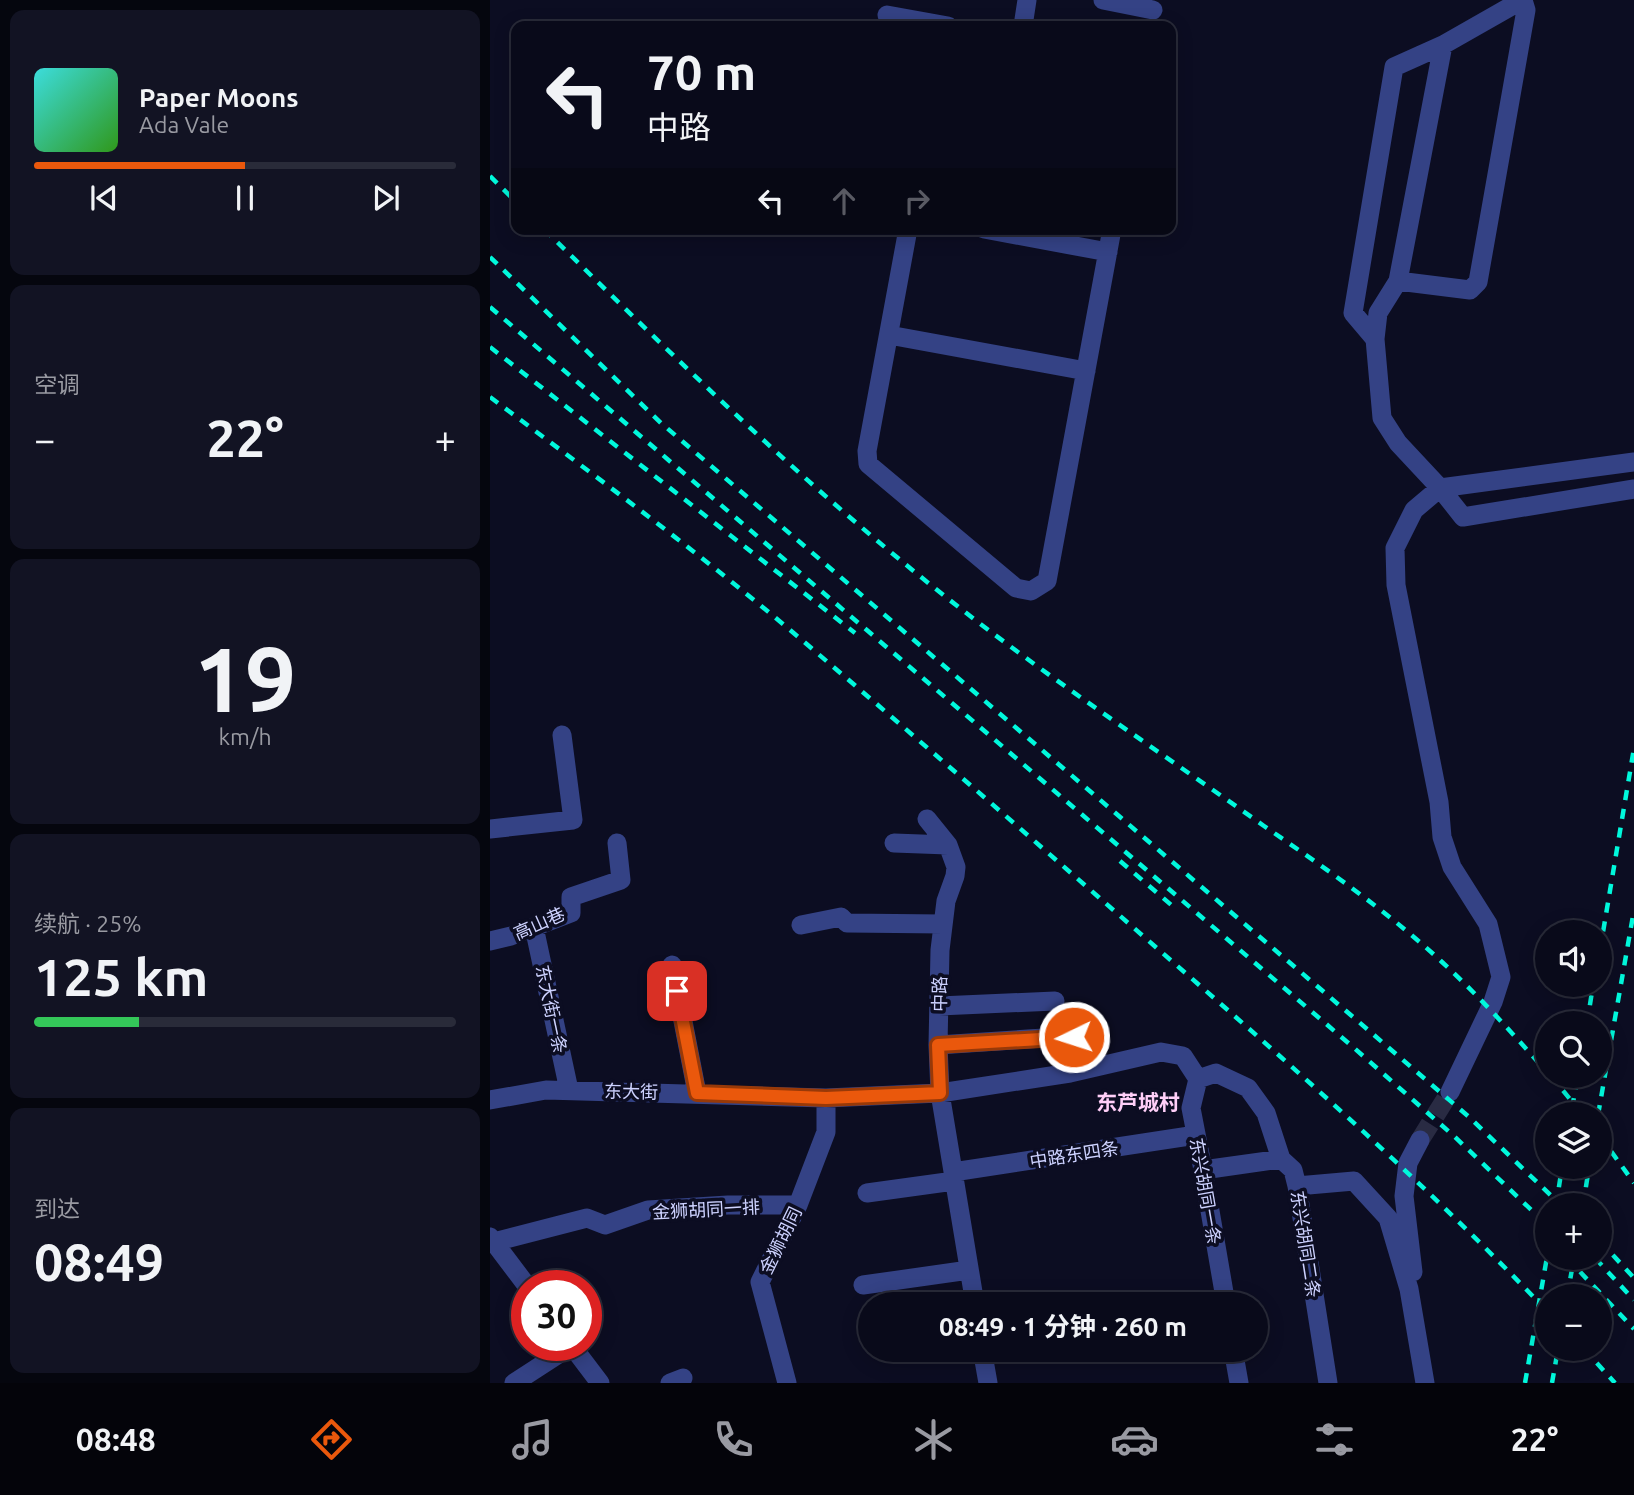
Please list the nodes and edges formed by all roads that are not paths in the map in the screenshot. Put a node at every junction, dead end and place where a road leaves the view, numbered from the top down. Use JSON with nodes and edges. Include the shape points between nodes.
{"nodes":[{"id":1,"x":1027,"y":0,"type":"edge"},
{"id":2,"x":1103,"y":0,"type":"edge"},
{"id":3,"x":1522,"y":0,"type":"edge"},
{"id":4,"x":1152,"y":12,"type":"edge"},
{"id":5,"x":887,"y":14,"type":"edge"},
{"id":6,"x":923,"y":21,"type":"edge"},
{"id":7,"x":1024,"y":21,"type":"edge"},
{"id":8,"x":1443,"y":45,"type":"junction"},
{"id":9,"x":907,"y":235,"type":"edge"},
{"id":10,"x":1016,"y":235,"type":"edge"},
{"id":11,"x":1111,"y":235,"type":"edge"},
{"id":12,"x":1108,"y":252,"type":"junction"},
{"id":13,"x":1398,"y":281,"type":"junction"},
{"id":14,"x":888,"y":335,"type":"junction"},
{"id":15,"x":1375,"y":339,"type":"junction"},
{"id":16,"x":1086,"y":371,"type":"junction"},
{"id":17,"x":1634,"y":462,"type":"edge"},
{"id":18,"x":1440,"y":488,"type":"junction"},
{"id":19,"x":1634,"y":489,"type":"edge"},
{"id":20,"x":562,"y":735,"type":"dead end"},
{"id":21,"x":927,"y":819,"type":"dead end"},
{"id":22,"x":490,"y":829,"type":"edge"},
{"id":23,"x":618,"y":843,"type":"dead end"},
{"id":24,"x":894,"y":843,"type":"dead end"},
{"id":25,"x":948,"y":845,"type":"junction"},
{"id":26,"x":943,"y":924,"type":"junction"},
{"id":27,"x":801,"y":925,"type":"dead end"},
{"id":28,"x":534,"y":927,"type":"junction"},
{"id":29,"x":490,"y":941,"type":"edge"},
{"id":30,"x":672,"y":965,"type":"dead end"},
{"id":31,"x":1055,"y":1002,"type":"dead end"},
{"id":32,"x":939,"y":1006,"type":"junction"},
{"id":33,"x":1074,"y":1037,"type":"dead end"},
{"id":34,"x":938,"y":1045,"type":"junction"},
{"id":35,"x":1198,"y":1079,"type":"junction"},
{"id":36,"x":569,"y":1090,"type":"junction"},
{"id":37,"x":1450,"y":1092,"type":"tunnel mouth"},
{"id":38,"x":697,"y":1093,"type":"junction"},
{"id":39,"x":940,"y":1093,"type":"junction"},
{"id":40,"x":826,"y":1098,"type":"junction"},
{"id":41,"x":490,"y":1100,"type":"edge"},
{"id":42,"x":1196,"y":1135,"type":"junction"},
{"id":43,"x":1420,"y":1140,"type":"tunnel mouth"},
{"id":44,"x":1281,"y":1159,"type":"junction"},
{"id":45,"x":1203,"y":1170,"type":"junction"},
{"id":46,"x":954,"y":1176,"type":"junction"},
{"id":47,"x":1297,"y":1186,"type":"junction"},
{"id":48,"x":867,"y":1193,"type":"dead end"},
{"id":49,"x":798,"y":1205,"type":"junction"},
{"id":50,"x":492,"y":1240,"type":"edge"},
{"id":51,"x":515,"y":1270,"type":"edge"},
{"id":52,"x":969,"y":1270,"type":"junction"},
{"id":53,"x":863,"y":1285,"type":"dead end"},
{"id":54,"x":1409,"y":1289,"type":"junction"},
{"id":55,"x":973,"y":1292,"type":"edge"},
{"id":56,"x":1224,"y":1292,"type":"edge"},
{"id":57,"x":548,"y":1361,"type":"edge"},
{"id":58,"x":583,"y":1361,"type":"edge"},
{"id":59,"x":984,"y":1362,"type":"edge"},
{"id":60,"x":1235,"y":1362,"type":"edge"},
{"id":61,"x":514,"y":1383,"type":"edge"},
{"id":62,"x":600,"y":1383,"type":"edge"},
{"id":63,"x":787,"y":1383,"type":"edge"},
{"id":64,"x":988,"y":1383,"type":"edge"},
{"id":65,"x":1239,"y":1383,"type":"edge"},
{"id":66,"x":1328,"y":1383,"type":"edge"},
{"id":67,"x":1425,"y":1383,"type":"edge"}],
"edges":[{"from":1,"to":7,"type":"street"},
{"from":2,"to":4,"type":"street"},
{"from":3,"to":8,"type":"street"},
{"from":3,"to":13,"type":"street","via":[[1527,10],[1479,282],[1470,290]]},
{"from":5,"to":6,"type":"street"},
{"from":8,"to":13,"type":"street"},
{"from":8,"to":15,"type":"street","via":[[1394,67],[1353,313]]},
{"from":9,"to":14,"type":"street"},
{"from":10,"to":12,"type":"street"},
{"from":11,"to":12,"type":"street"},
{"from":12,"to":16,"type":"street"},
{"from":13,"to":15,"type":"street","via":[[1378,313]]},
{"from":14,"to":16,"type":"street"},
{"from":14,"to":16,"type":"street","via":[[868,464],[1016,588],[1031,591],[1047,581]]},
{"from":15,"to":18,"type":"street","via":[[1382,418],[1398,443]]},
{"from":17,"to":18,"type":"street"},
{"from":18,"to":19,"type":"street","via":[[1463,517]]},
{"from":18,"to":37,"type":"street","via":[[1414,510],[1395,548],[1396,584],[1440,802],[1442,837],[1452,867],[1488,924],[1501,977]]},
{"from":20,"to":22,"type":"street","via":[[573,820]]},
{"from":21,"to":25,"type":"street"},
{"from":23,"to":28,"type":"street","name":"高山巷","via":[[621,880],[571,897],[570,913]]},
{"from":24,"to":25,"type":"street"},
{"from":25,"to":26,"type":"street","name":"中路","via":[[956,867]]},
{"from":26,"to":27,"type":"street","via":[[847,923],[841,917]]},
{"from":26,"to":32,"type":"street","name":"中路"},
{"from":28,"to":29,"type":"street","name":"高山巷"},
{"from":28,"to":36,"type":"street","name":"东大街一条"},
{"from":30,"to":38,"type":"street"},
{"from":31,"to":32,"type":"street"},
{"from":32,"to":34,"type":"street","name":"中路"},
{"from":33,"to":34,"type":"street"},
{"from":34,"to":39,"type":"street","name":"中路"},
{"from":35,"to":39,"type":"street","name":"东大街","via":[[1183,1056],[1161,1052],[1070,1073]]},
{"from":35,"to":42,"type":"street","name":"东兴胡同一条","via":[[1191,1108]]},
{"from":35,"to":44,"type":"street","name":"东兴胡同二条","via":[[1216,1073],[1248,1088],[1266,1113]]},
{"from":36,"to":38,"type":"street","name":"东大街"},
{"from":36,"to":41,"type":"street","name":"东大街"},
{"from":38,"to":40,"type":"street","name":"东大街"},
{"from":39,"to":40,"type":"street","name":"东大街"},
{"from":39,"to":46,"type":"street","name":"中路"},
{"from":40,"to":49,"type":"street","name":"金狮胡同","via":[[826,1132]]},
{"from":42,"to":45,"type":"street","name":"东兴胡同一条"},
{"from":42,"to":46,"type":"street","name":"中路东四条"},
{"from":43,"to":54,"type":"street","via":[[1408,1163],[1404,1196],[1413,1261]]},
{"from":44,"to":45,"type":"street"},
{"from":44,"to":47,"type":"street","name":"东兴胡同二条","via":[[1293,1170]]},
{"from":45,"to":56,"type":"street","name":"东兴胡同一条"},
{"from":46,"to":48,"type":"street","name":"中路东四条"},
{"from":46,"to":52,"type":"street","name":"中路"},
{"from":47,"to":54,"type":"street","via":[[1354,1181],[1388,1218]]},
{"from":47,"to":66,"type":"street","name":"东兴胡同二条"},
{"from":49,"to":50,"type":"street","name":"金狮胡同一排","via":[[648,1210],[605,1225],[586,1219]]},
{"from":49,"to":63,"type":"street","name":"金狮胡同","via":[[760,1282]]},
{"from":50,"to":51,"type":"street"},
{"from":52,"to":53,"type":"street"},
{"from":52,"to":55,"type":"street","name":"中路"},
{"from":54,"to":67,"type":"street"},
{"from":57,"to":61,"type":"street"},
{"from":58,"to":62,"type":"street"},
{"from":59,"to":64,"type":"street"},
{"from":60,"to":65,"type":"street"}]}
